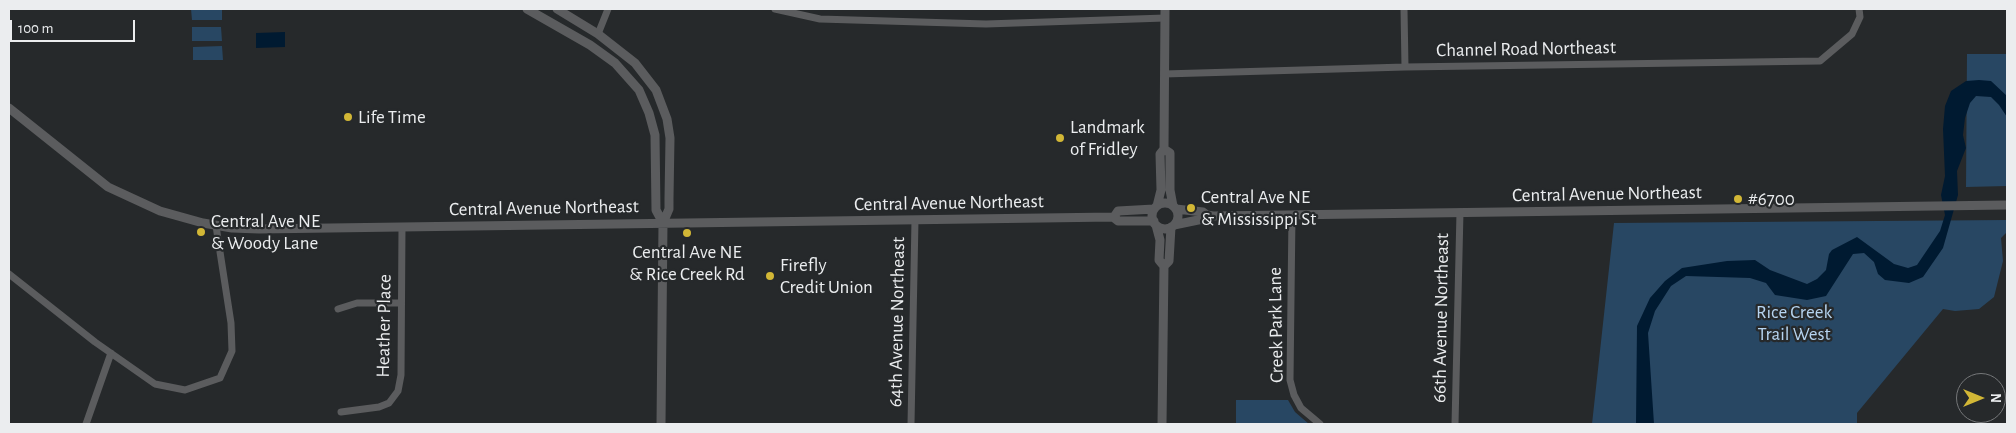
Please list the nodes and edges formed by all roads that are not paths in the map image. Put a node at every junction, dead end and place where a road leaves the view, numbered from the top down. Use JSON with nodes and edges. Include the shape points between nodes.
{"nodes":[{"id":1,"x":526,"y":9,"type":"edge"},
{"id":2,"x":557,"y":9,"type":"edge"},
{"id":3,"x":608,"y":9,"type":"edge"},
{"id":4,"x":775,"y":9,"type":"edge"},
{"id":5,"x":1404,"y":9,"type":"edge"},
{"id":6,"x":1859,"y":9,"type":"edge"},
{"id":7,"x":1165,"y":13,"type":"edge"},
{"id":8,"x":598,"y":34,"type":"junction"},
{"id":9,"x":1405,"y":67,"type":"junction"},
{"id":10,"x":1164,"y":74,"type":"junction"},
{"id":11,"x":9,"y":108,"type":"edge"},
{"id":12,"x":1164,"y":149,"type":"junction"},
{"id":13,"x":2007,"y":205,"type":"edge"},
{"id":14,"x":1156,"y":208,"type":"junction"},
{"id":15,"x":1174,"y":208,"type":"junction"},
{"id":16,"x":1460,"y":212,"type":"junction"},
{"id":17,"x":1207,"y":215,"type":"junction"},
{"id":18,"x":1292,"y":215,"type":"junction"},
{"id":19,"x":1114,"y":217,"type":"junction"},
{"id":20,"x":915,"y":220,"type":"junction"},
{"id":21,"x":664,"y":223,"type":"junction"},
{"id":22,"x":1155,"y":223,"type":"junction"},
{"id":23,"x":216,"y":226,"type":"junction"},
{"id":24,"x":1173,"y":226,"type":"junction"},
{"id":25,"x":402,"y":227,"type":"junction"},
{"id":26,"x":1164,"y":266,"type":"junction"},
{"id":27,"x":9,"y":274,"type":"edge"},
{"id":28,"x":401,"y":303,"type":"junction"},
{"id":29,"x":338,"y":309,"type":"dead end"},
{"id":30,"x":111,"y":353,"type":"junction"},
{"id":31,"x":341,"y":412,"type":"dead end"},
{"id":32,"x":86,"y":424,"type":"edge"},
{"id":33,"x":661,"y":424,"type":"edge"},
{"id":34,"x":911,"y":424,"type":"edge"},
{"id":35,"x":1162,"y":424,"type":"edge"},
{"id":36,"x":1320,"y":424,"type":"edge"},
{"id":37,"x":1455,"y":424,"type":"edge"}],
"edges":[{"from":1,"to":21,"type":"street","via":[[590,45],[625,72],[644,99],[655,135],[656,210]]},
{"from":2,"to":8,"type":"street"},
{"from":3,"to":8,"type":"street"},
{"from":4,"to":7,"type":"street","via":[[820,19],[986,24]]},
{"from":5,"to":9,"type":"street"},
{"from":6,"to":9,"type":"street","name":"Channel Road Northeast","via":[[1860,17],[1852,34],[1820,61]]},
{"from":7,"to":10,"type":"street"},
{"from":8,"to":21,"type":"street","via":[[644,72],[667,118],[669,209]]},
{"from":9,"to":10,"type":"street","name":"Channel Road Northeast"},
{"from":10,"to":12,"type":"street"},
{"from":11,"to":23,"type":"street","name":"Central Avenue Northeast","via":[[108,186],[160,211]]},
{"from":12,"to":14,"type":"street","via":[[1160,154],[1161,190]]},
{"from":12,"to":15,"type":"street","via":[[1170,153],[1170,190]]},
{"from":13,"to":16,"type":"street","name":"Central Avenue Northeast"},
{"from":14,"to":15,"type":"street","via":[[1165,204]]},
{"from":14,"to":19,"type":"street","name":"Central Avenue Northeast","via":[[1118,211]]},
{"from":14,"to":22,"type":"street"},
{"from":15,"to":17,"type":"street","name":"Central Avenue Northeast"},
{"from":15,"to":24,"type":"street","via":[[1178,217]]},
{"from":16,"to":18,"type":"street","name":"Central Avenue Northeast"},
{"from":16,"to":37,"type":"street","name":"66th Avenue Northeast"},
{"from":17,"to":18,"type":"street","name":"Central Avenue Northeast"},
{"from":17,"to":24,"type":"street","name":"Central Avenue Northeast","via":[[1203,219]]},
{"from":18,"to":36,"type":"street","name":"Creek Park Lane","via":[[1290,380],[1301,408]]},
{"from":19,"to":20,"type":"street","name":"Central Avenue Northeast"},
{"from":19,"to":22,"type":"street","name":"Central Avenue Northeast","via":[[1118,221]]},
{"from":20,"to":21,"type":"street","name":"Central Avenue Northeast"},
{"from":20,"to":34,"type":"street","name":"64th Avenue Northeast"},
{"from":21,"to":25,"type":"street","name":"Central Avenue Northeast"},
{"from":21,"to":33,"type":"street"},
{"from":22,"to":24,"type":"street","via":[[1163,229]]},
{"from":22,"to":26,"type":"street","via":[[1160,240],[1159,260]]},
{"from":23,"to":25,"type":"street","name":"Central Avenue Northeast","via":[[259,229]]},
{"from":23,"to":30,"type":"street","via":[[230,314],[232,351],[220,378],[185,390],[155,384]]},
{"from":24,"to":26,"type":"street","via":[[1169,260]]},
{"from":25,"to":28,"type":"street","name":"Heather Place"},
{"from":26,"to":35,"type":"street"},
{"from":27,"to":30,"type":"street"},
{"from":28,"to":29,"type":"street","via":[[357,303]]},
{"from":28,"to":31,"type":"street","name":"Heather Place","via":[[398,391],[389,402],[379,407]]},
{"from":30,"to":32,"type":"street"}]}
